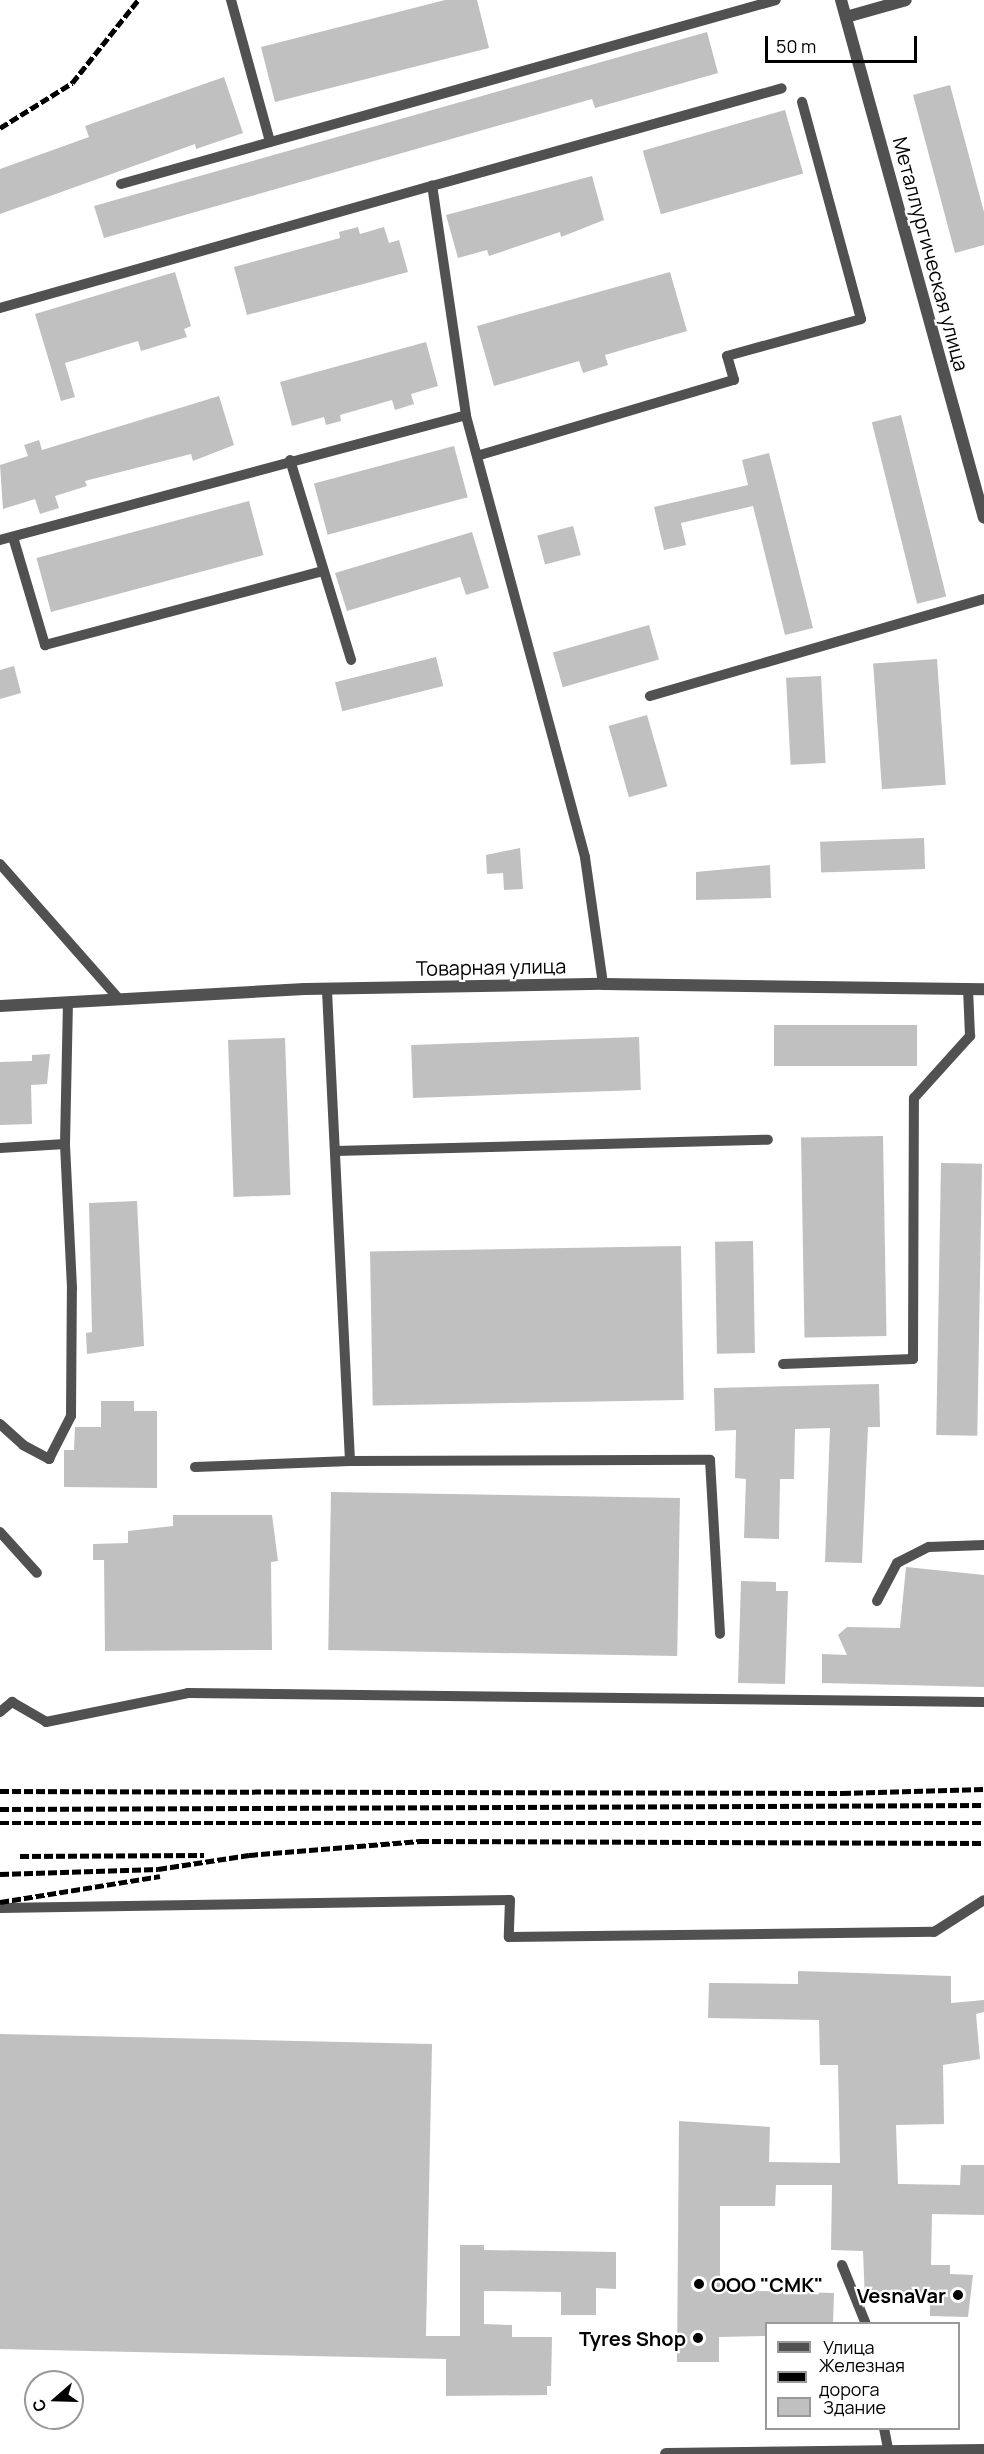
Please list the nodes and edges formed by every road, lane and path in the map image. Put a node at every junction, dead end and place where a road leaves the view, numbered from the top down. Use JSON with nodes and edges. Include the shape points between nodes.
{"nodes":[{"id":1,"x":231,"y":0,"type":"edge"},
{"id":2,"x":776,"y":0,"type":"edge"},
{"id":3,"x":841,"y":0,"type":"edge"},
{"id":4,"x":906,"y":0,"type":"edge"},
{"id":5,"x":740,"y":5,"type":"edge"},
{"id":6,"x":846,"y":17,"type":"junction"},
{"id":7,"x":782,"y":88,"type":"dead end"},
{"id":8,"x":802,"y":102,"type":"dead end"},
{"id":9,"x":270,"y":142,"type":"junction"},
{"id":10,"x":121,"y":184,"type":"dead end"},
{"id":11,"x":432,"y":186,"type":"junction"},
{"id":12,"x":0,"y":308,"type":"edge"},
{"id":13,"x":466,"y":415,"type":"junction"},
{"id":14,"x":480,"y":455,"type":"junction"},
{"id":15,"x":290,"y":460,"type":"junction"},
{"id":16,"x":984,"y":518,"type":"edge"},
{"id":17,"x":13,"y":537,"type":"junction"},
{"id":18,"x":0,"y":540,"type":"edge"},
{"id":19,"x":323,"y":571,"type":"junction"},
{"id":20,"x":984,"y":599,"type":"edge"},
{"id":21,"x":351,"y":660,"type":"dead end"},
{"id":22,"x":650,"y":696,"type":"dead end"},
{"id":23,"x":0,"y":864,"type":"edge"},
{"id":24,"x":603,"y":984,"type":"junction"},
{"id":25,"x":327,"y":989,"type":"junction"},
{"id":26,"x":968,"y":989,"type":"junction"},
{"id":27,"x":984,"y":989,"type":"edge"},
{"id":28,"x":119,"y":999,"type":"junction"},
{"id":29,"x":68,"y":1002,"type":"junction"},
{"id":30,"x":0,"y":1006,"type":"edge"},
{"id":31,"x":768,"y":1140,"type":"dead end"},
{"id":32,"x":65,"y":1144,"type":"junction"},
{"id":33,"x":0,"y":1148,"type":"edge"},
{"id":34,"x":335,"y":1151,"type":"junction"},
{"id":35,"x":783,"y":1364,"type":"dead end"},
{"id":36,"x":0,"y":1424,"type":"edge"},
{"id":37,"x":350,"y":1461,"type":"junction"},
{"id":38,"x":195,"y":1467,"type":"dead end"},
{"id":39,"x":0,"y":1532,"type":"edge"},
{"id":40,"x":984,"y":1545,"type":"edge"},
{"id":41,"x":37,"y":1573,"type":"dead end"},
{"id":42,"x":877,"y":1601,"type":"dead end"},
{"id":43,"x":720,"y":1634,"type":"dead end"},
{"id":44,"x":984,"y":1702,"type":"edge"},
{"id":45,"x":0,"y":1712,"type":"edge"},
{"id":46,"x":984,"y":1900,"type":"edge"},
{"id":47,"x":0,"y":1908,"type":"edge"},
{"id":48,"x":842,"y":2265,"type":"dead end"},
{"id":49,"x":865,"y":2322,"type":"edge"},
{"id":50,"x":884,"y":2430,"type":"edge"},
{"id":51,"x":888,"y":2449,"type":"junction"},
{"id":52,"x":984,"y":2450,"type":"edge"},
{"id":53,"x":666,"y":2454,"type":"edge"}],
"edges":[{"from":1,"to":9,"type":"lane"},
{"from":2,"to":5,"type":"lane"},
{"from":3,"to":6,"type":"street","name":"Металлургическая улица"},
{"from":4,"to":6,"type":"street"},
{"from":5,"to":9,"type":"lane"},
{"from":6,"to":16,"type":"street","name":"Металлургическая улица"},
{"from":7,"to":11,"type":"lane"},
{"from":8,"to":14,"type":"lane","via":[[861,320],[727,356],[734,380]]},
{"from":9,"to":10,"type":"lane"},
{"from":11,"to":12,"type":"lane"},
{"from":11,"to":13,"type":"lane"},
{"from":13,"to":14,"type":"lane"},
{"from":13,"to":15,"type":"lane"},
{"from":14,"to":24,"type":"lane","via":[[585,857]]},
{"from":15,"to":17,"type":"lane"},
{"from":15,"to":19,"type":"lane"},
{"from":17,"to":18,"type":"lane"},
{"from":17,"to":19,"type":"lane","via":[[45,645]]},
{"from":19,"to":21,"type":"lane"},
{"from":20,"to":22,"type":"lane"},
{"from":23,"to":28,"type":"lane"},
{"from":24,"to":25,"type":"street","name":"Товарная улица"},
{"from":24,"to":26,"type":"street","name":"Товарная улица"},
{"from":25,"to":28,"type":"street","name":"Товарная улица"},
{"from":25,"to":34,"type":"lane"},
{"from":26,"to":27,"type":"street","name":"Товарная улица"},
{"from":26,"to":35,"type":"lane","via":[[970,1036],[914,1098],[913,1359]]},
{"from":28,"to":29,"type":"street","name":"Товарная улица"},
{"from":29,"to":30,"type":"street","name":"Товарная улица"},
{"from":29,"to":32,"type":"lane"},
{"from":31,"to":34,"type":"lane"},
{"from":32,"to":33,"type":"lane"},
{"from":32,"to":36,"type":"lane","via":[[72,1288],[71,1416],[49,1460],[23,1445]]},
{"from":34,"to":37,"type":"lane"},
{"from":37,"to":38,"type":"lane"},
{"from":37,"to":43,"type":"lane","via":[[710,1460]]},
{"from":39,"to":41,"type":"lane"},
{"from":40,"to":42,"type":"lane","via":[[929,1547],[897,1563]]},
{"from":44,"to":45,"type":"lane","via":[[188,1693],[46,1722],[12,1702]]},
{"from":46,"to":47,"type":"lane","via":[[934,1932],[509,1937],[510,1900]]},
{"from":48,"to":49,"type":"lane"},
{"from":50,"to":51,"type":"lane"},
{"from":51,"to":52,"type":"street"},
{"from":51,"to":53,"type":"street"}]}
